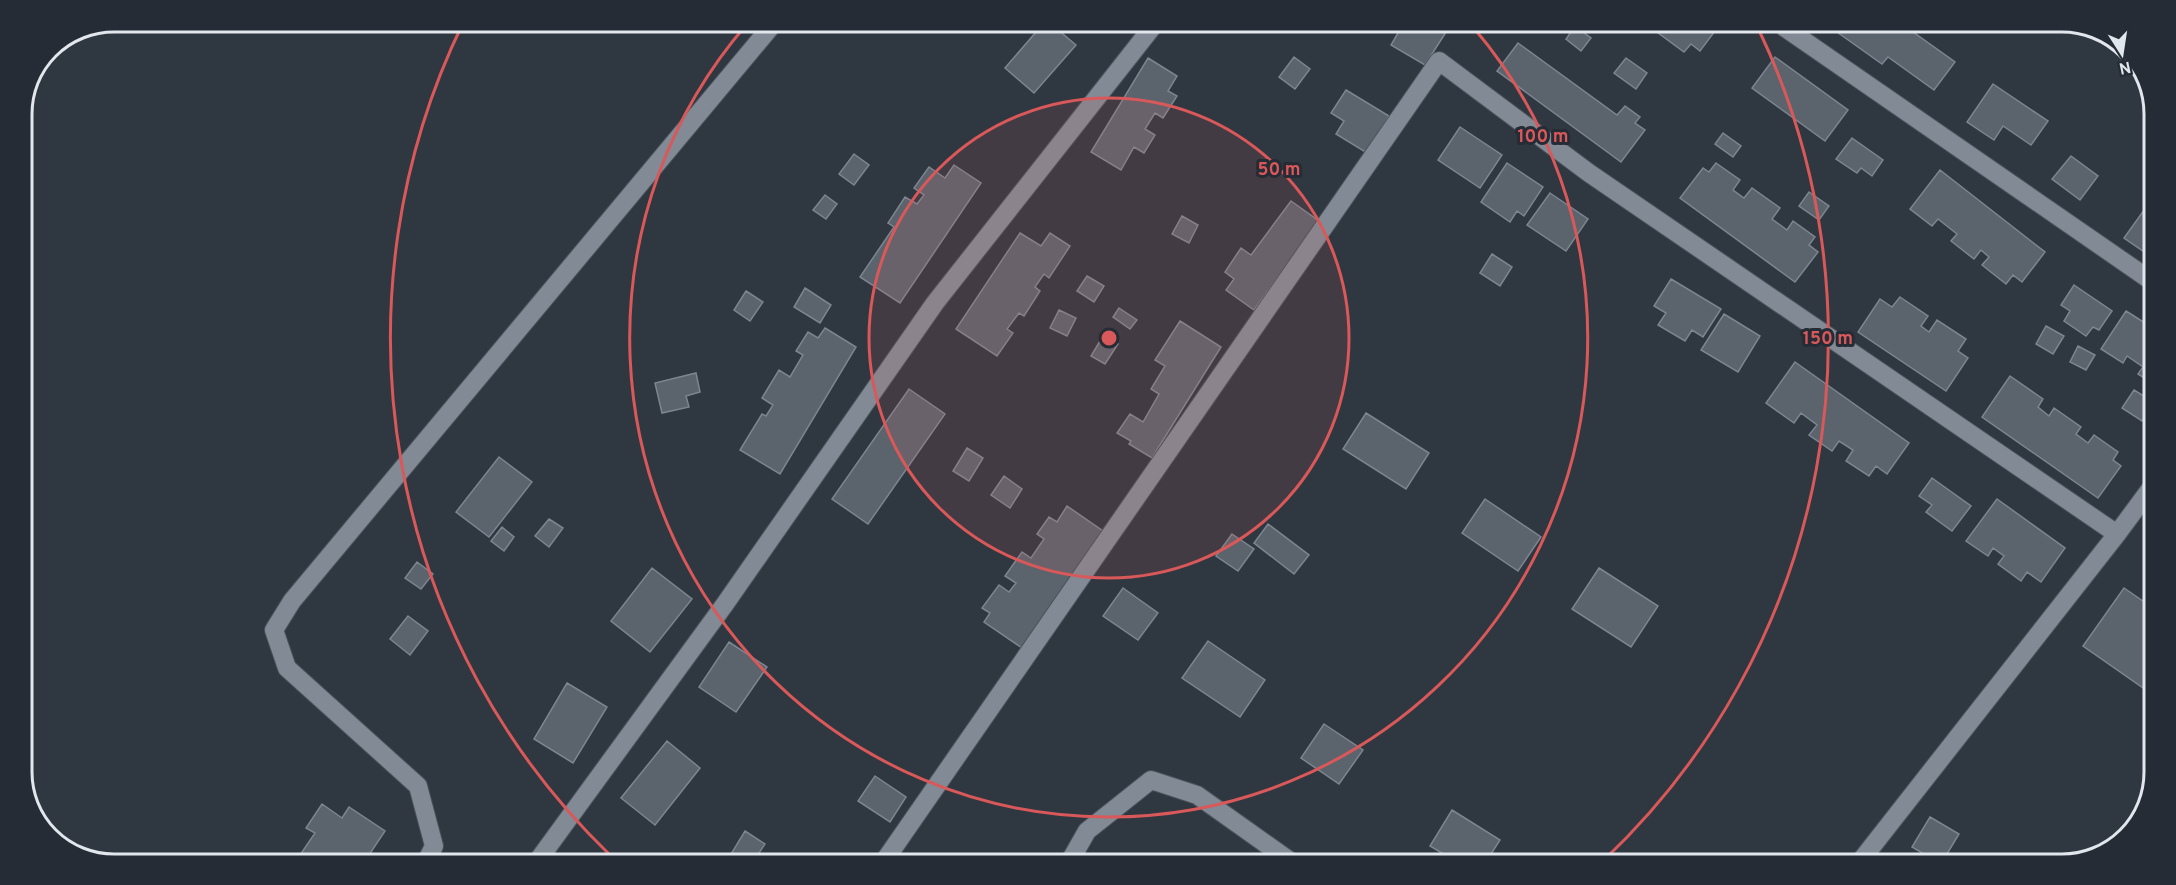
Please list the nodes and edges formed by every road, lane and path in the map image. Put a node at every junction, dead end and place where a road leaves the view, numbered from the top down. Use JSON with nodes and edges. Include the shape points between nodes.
{"nodes":[{"id":1,"x":766,"y":32,"type":"edge"},
{"id":2,"x":1148,"y":32,"type":"edge"},
{"id":3,"x":1791,"y":32,"type":"edge"},
{"id":4,"x":2144,"y":276,"type":"edge"},
{"id":5,"x":2144,"y":497,"type":"edge"},
{"id":6,"x":2117,"y":534,"type":"junction"},
{"id":7,"x":430,"y":854,"type":"edge"},
{"id":8,"x":543,"y":854,"type":"edge"},
{"id":9,"x":889,"y":854,"type":"edge"},
{"id":10,"x":1074,"y":854,"type":"edge"},
{"id":11,"x":1280,"y":854,"type":"edge"},
{"id":12,"x":1866,"y":854,"type":"edge"}],
"edges":[{"from":1,"to":7,"type":"street","via":[[292,601],[274,630],[287,668],[418,786],[434,846]]},
{"from":2,"to":8,"type":"street","via":[[935,303]]},
{"from":3,"to":4,"type":"street"},
{"from":5,"to":6,"type":"street"},
{"from":6,"to":9,"type":"street","via":[[1589,173],[1438,60]]},
{"from":6,"to":12,"type":"street"},
{"from":10,"to":11,"type":"street","via":[[1087,831],[1151,780],[1197,795]]}]}
